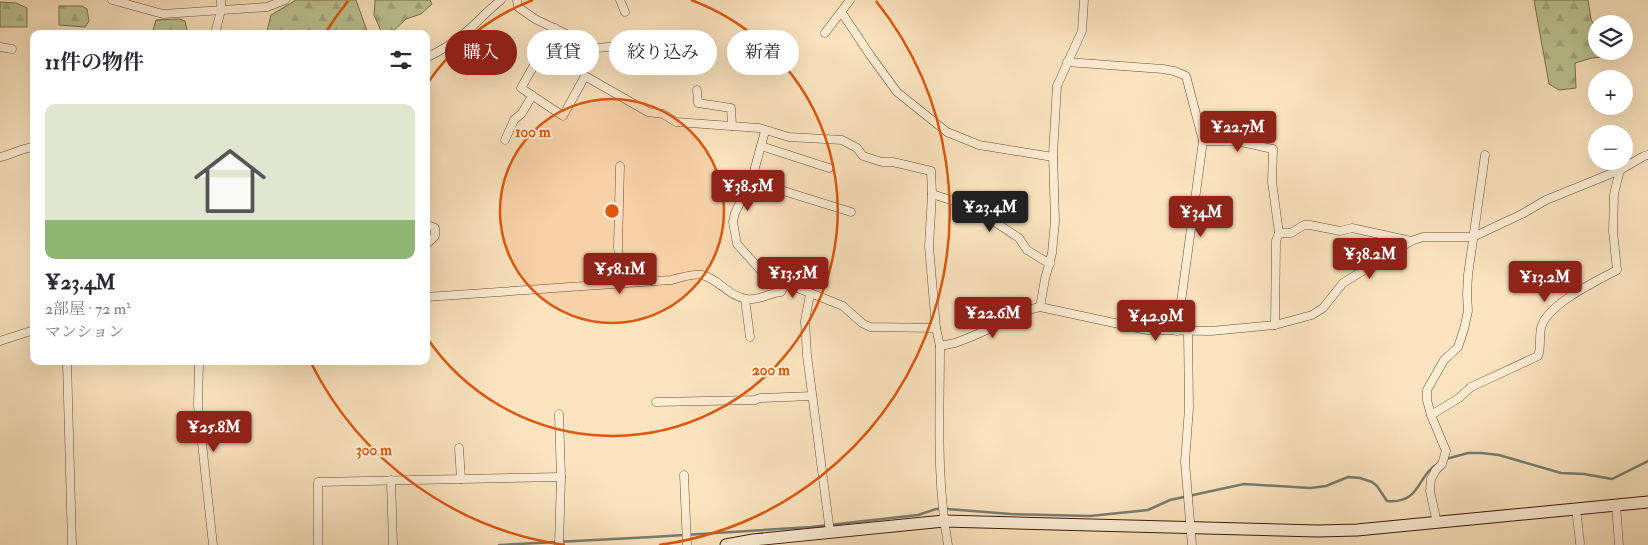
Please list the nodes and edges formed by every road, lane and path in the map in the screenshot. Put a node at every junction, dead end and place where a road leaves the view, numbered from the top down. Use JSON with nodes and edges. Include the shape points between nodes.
{"nodes":[{"id":1,"x":112,"y":0,"type":"edge"},
{"id":2,"x":221,"y":0,"type":"edge"},
{"id":3,"x":285,"y":0,"type":"edge"},
{"id":4,"x":501,"y":0,"type":"edge"},
{"id":5,"x":517,"y":0,"type":"edge"},
{"id":6,"x":620,"y":0,"type":"edge"},
{"id":7,"x":850,"y":0,"type":"edge"},
{"id":8,"x":1084,"y":0,"type":"edge"},
{"id":9,"x":221,"y":10,"type":"junction"},
{"id":10,"x":626,"y":12,"type":"dead end"},
{"id":11,"x":842,"y":13,"type":"junction"},
{"id":12,"x":556,"y":28,"type":"junction"},
{"id":13,"x":216,"y":30,"type":"edge"},
{"id":14,"x":825,"y":33,"type":"dead end"},
{"id":15,"x":0,"y":47,"type":"edge"},
{"id":16,"x":609,"y":47,"type":"edge"},
{"id":17,"x":12,"y":49,"type":"dead end"},
{"id":18,"x":430,"y":56,"type":"edge"},
{"id":19,"x":1067,"y":62,"type":"junction"},
{"id":20,"x":697,"y":90,"type":"dead end"},
{"id":21,"x":532,"y":96,"type":"junction"},
{"id":22,"x":732,"y":126,"type":"junction"},
{"id":23,"x":765,"y":131,"type":"junction"},
{"id":24,"x":505,"y":140,"type":"dead end"},
{"id":25,"x":1203,"y":141,"type":"junction"},
{"id":26,"x":760,"y":146,"type":"junction"},
{"id":27,"x":30,"y":147,"type":"edge"},
{"id":28,"x":1485,"y":155,"type":"dead end"},
{"id":29,"x":1648,"y":155,"type":"edge"},
{"id":30,"x":0,"y":157,"type":"edge"},
{"id":31,"x":1053,"y":157,"type":"junction"},
{"id":32,"x":1633,"y":162,"type":"edge"},
{"id":33,"x":620,"y":166,"type":"dead end"},
{"id":34,"x":830,"y":168,"type":"dead end"},
{"id":35,"x":1620,"y":170,"type":"joint"},
{"id":36,"x":755,"y":182,"type":"dead end"},
{"id":37,"x":932,"y":194,"type":"junction"},
{"id":38,"x":851,"y":212,"type":"dead end"},
{"id":39,"x":430,"y":226,"type":"edge"},
{"id":40,"x":1279,"y":233,"type":"junction"},
{"id":41,"x":1473,"y":237,"type":"junction"},
{"id":42,"x":430,"y":241,"type":"edge"},
{"id":43,"x":1411,"y":241,"type":"junction"},
{"id":44,"x":1050,"y":264,"type":"junction"},
{"id":45,"x":622,"y":284,"type":"junction"},
{"id":46,"x":785,"y":284,"type":"junction"},
{"id":47,"x":810,"y":294,"type":"junction"},
{"id":48,"x":430,"y":297,"type":"edge"},
{"id":49,"x":745,"y":299,"type":"junction"},
{"id":50,"x":1040,"y":307,"type":"junction"},
{"id":51,"x":1275,"y":325,"type":"junction"},
{"id":52,"x":936,"y":328,"type":"junction"},
{"id":53,"x":30,"y":331,"type":"edge"},
{"id":54,"x":1177,"y":331,"type":"junction"},
{"id":55,"x":1188,"y":331,"type":"junction"},
{"id":56,"x":750,"y":337,"type":"dead end"},
{"id":57,"x":0,"y":341,"type":"edge"},
{"id":58,"x":940,"y":346,"type":"junction"},
{"id":59,"x":67,"y":365,"type":"edge"},
{"id":60,"x":199,"y":365,"type":"edge"},
{"id":61,"x":812,"y":396,"type":"junction"},
{"id":62,"x":656,"y":402,"type":"dead end"},
{"id":63,"x":559,"y":414,"type":"dead end"},
{"id":64,"x":1431,"y":415,"type":"junction"},
{"id":65,"x":459,"y":448,"type":"dead end"},
{"id":66,"x":684,"y":475,"type":"dead end"},
{"id":67,"x":561,"y":477,"type":"junction"},
{"id":68,"x":460,"y":479,"type":"junction"},
{"id":69,"x":391,"y":480,"type":"junction"},
{"id":70,"x":1648,"y":502,"type":"edge"},
{"id":71,"x":1616,"y":505,"type":"junction"},
{"id":72,"x":1576,"y":508,"type":"junction"},
{"id":73,"x":944,"y":517,"type":"junction"},
{"id":74,"x":1437,"y":523,"type":"junction"},
{"id":75,"x":1191,"y":527,"type":"junction"},
{"id":76,"x":830,"y":532,"type":"junction"},
{"id":77,"x":786,"y":541,"type":"edge"},
{"id":78,"x":1580,"y":544,"type":"dead end"},
{"id":79,"x":72,"y":545,"type":"edge"},
{"id":80,"x":213,"y":545,"type":"edge"},
{"id":81,"x":318,"y":545,"type":"edge"},
{"id":82,"x":393,"y":545,"type":"edge"},
{"id":83,"x":559,"y":545,"type":"edge"},
{"id":84,"x":687,"y":545,"type":"edge"},
{"id":85,"x":726,"y":545,"type":"edge"},
{"id":86,"x":948,"y":545,"type":"edge"},
{"id":87,"x":1192,"y":545,"type":"edge"},
{"id":88,"x":1620,"y":545,"type":"edge"}],
"edges":[{"from":1,"to":9,"type":"street","via":[[163,14]]},
{"from":2,"to":9,"type":"street"},
{"from":3,"to":9,"type":"street","via":[[267,7]]},
{"from":4,"to":18,"type":"street","via":[[446,48]]},
{"from":5,"to":12,"type":"street","via":[[523,11]]},
{"from":6,"to":10,"type":"street"},
{"from":7,"to":11,"type":"street"},
{"from":8,"to":19,"type":"street","via":[[1082,31]]},
{"from":9,"to":13,"type":"street"},
{"from":11,"to":14,"type":"street"},
{"from":11,"to":31,"type":"street","via":[[898,92],[947,132],[979,145]]},
{"from":12,"to":16,"type":"street","via":[[596,48]]},
{"from":12,"to":21,"type":"street","via":[[521,88]]},
{"from":15,"to":17,"type":"street"},
{"from":19,"to":25,"type":"street","via":[[1163,69],[1186,76]]},
{"from":19,"to":31,"type":"street","via":[[1057,86]]},
{"from":20,"to":22,"type":"street","via":[[698,103],[731,108]]},
{"from":21,"to":22,"type":"street","via":[[563,116],[585,76],[648,112],[663,114],[676,122]]},
{"from":21,"to":24,"type":"street","via":[[514,120]]},
{"from":22,"to":23,"type":"street"},
{"from":23,"to":26,"type":"street"},
{"from":23,"to":37,"type":"street","via":[[789,137],[842,140],[857,148],[863,156],[931,171]]},
{"from":25,"to":40,"type":"street","via":[[1237,141],[1273,149],[1272,182]]},
{"from":25,"to":54,"type":"street"},
{"from":26,"to":34,"type":"street"},
{"from":26,"to":46,"type":"street","via":[[753,175],[733,222],[737,244],[748,258],[765,275]]},
{"from":27,"to":30,"type":"street"},
{"from":28,"to":41,"type":"street"},
{"from":29,"to":32,"type":"street"},
{"from":31,"to":44,"type":"street","via":[[1055,221]]},
{"from":33,"to":45,"type":"street","via":[[617,237]]},
{"from":35,"to":41,"type":"street","via":[[1546,200],[1487,234]]},
{"from":35,"to":64,"type":"street","via":[[1614,194],[1617,270],[1577,291],[1549,314],[1541,327],[1538,356],[1471,387]]},
{"from":36,"to":38,"type":"street"},
{"from":37,"to":44,"type":"street","via":[[981,213]]},
{"from":37,"to":52,"type":"street","via":[[929,246]]},
{"from":39,"to":42,"type":"street","via":[[436,230],[436,236]]},
{"from":40,"to":43,"type":"street","via":[[1292,233],[1310,225],[1340,231],[1352,228]]},
{"from":40,"to":51,"type":"street","via":[[1276,241]]},
{"from":41,"to":43,"type":"street","via":[[1423,236]]},
{"from":41,"to":64,"type":"street","via":[[1464,329],[1458,347],[1444,360],[1428,390]]},
{"from":43,"to":51,"type":"street","via":[[1343,283],[1323,308],[1312,315]]},
{"from":44,"to":50,"type":"street"},
{"from":45,"to":48,"type":"street"},
{"from":45,"to":49,"type":"street","via":[[701,274],[731,294]]},
{"from":46,"to":47,"type":"street"},
{"from":46,"to":49,"type":"street","via":[[781,292],[770,293],[760,300]]},
{"from":47,"to":52,"type":"street","via":[[843,306],[870,327]]},
{"from":47,"to":61,"type":"street","via":[[805,321]]},
{"from":49,"to":56,"type":"street"},
{"from":50,"to":54,"type":"street","via":[[1147,330]]},
{"from":50,"to":58,"type":"street","via":[[1019,312],[996,326]]},
{"from":51,"to":55,"type":"street"},
{"from":52,"to":58,"type":"street"},
{"from":53,"to":57,"type":"street"},
{"from":54,"to":55,"type":"street"},
{"from":55,"to":75,"type":"street","via":[[1189,408],[1185,462]]},
{"from":58,"to":73,"type":"street","via":[[939,472]]},
{"from":59,"to":79,"type":"street"},
{"from":60,"to":80,"type":"street","via":[[198,406]]},
{"from":61,"to":62,"type":"street"},
{"from":61,"to":76,"type":"street"},
{"from":63,"to":67,"type":"street"},
{"from":64,"to":74,"type":"street","via":[[1446,451],[1442,464],[1431,479],[1430,492]]},
{"from":65,"to":68,"type":"street"},
{"from":66,"to":84,"type":"street"},
{"from":67,"to":68,"type":"street"},
{"from":67,"to":83,"type":"street"},
{"from":68,"to":69,"type":"street"},
{"from":69,"to":81,"type":"street","via":[[318,482]]},
{"from":69,"to":82,"type":"street"},
{"from":70,"to":71,"type":"street"},
{"from":71,"to":72,"type":"street"},
{"from":71,"to":88,"type":"street"},
{"from":72,"to":74,"type":"street"},
{"from":72,"to":78,"type":"street"},
{"from":73,"to":75,"type":"street"},
{"from":73,"to":76,"type":"street"},
{"from":73,"to":86,"type":"street"},
{"from":74,"to":75,"type":"street","via":[[1318,531]]},
{"from":75,"to":87,"type":"street"},
{"from":76,"to":77,"type":"street"},
{"from":77,"to":85,"type":"street","via":[[753,540]]}]}
